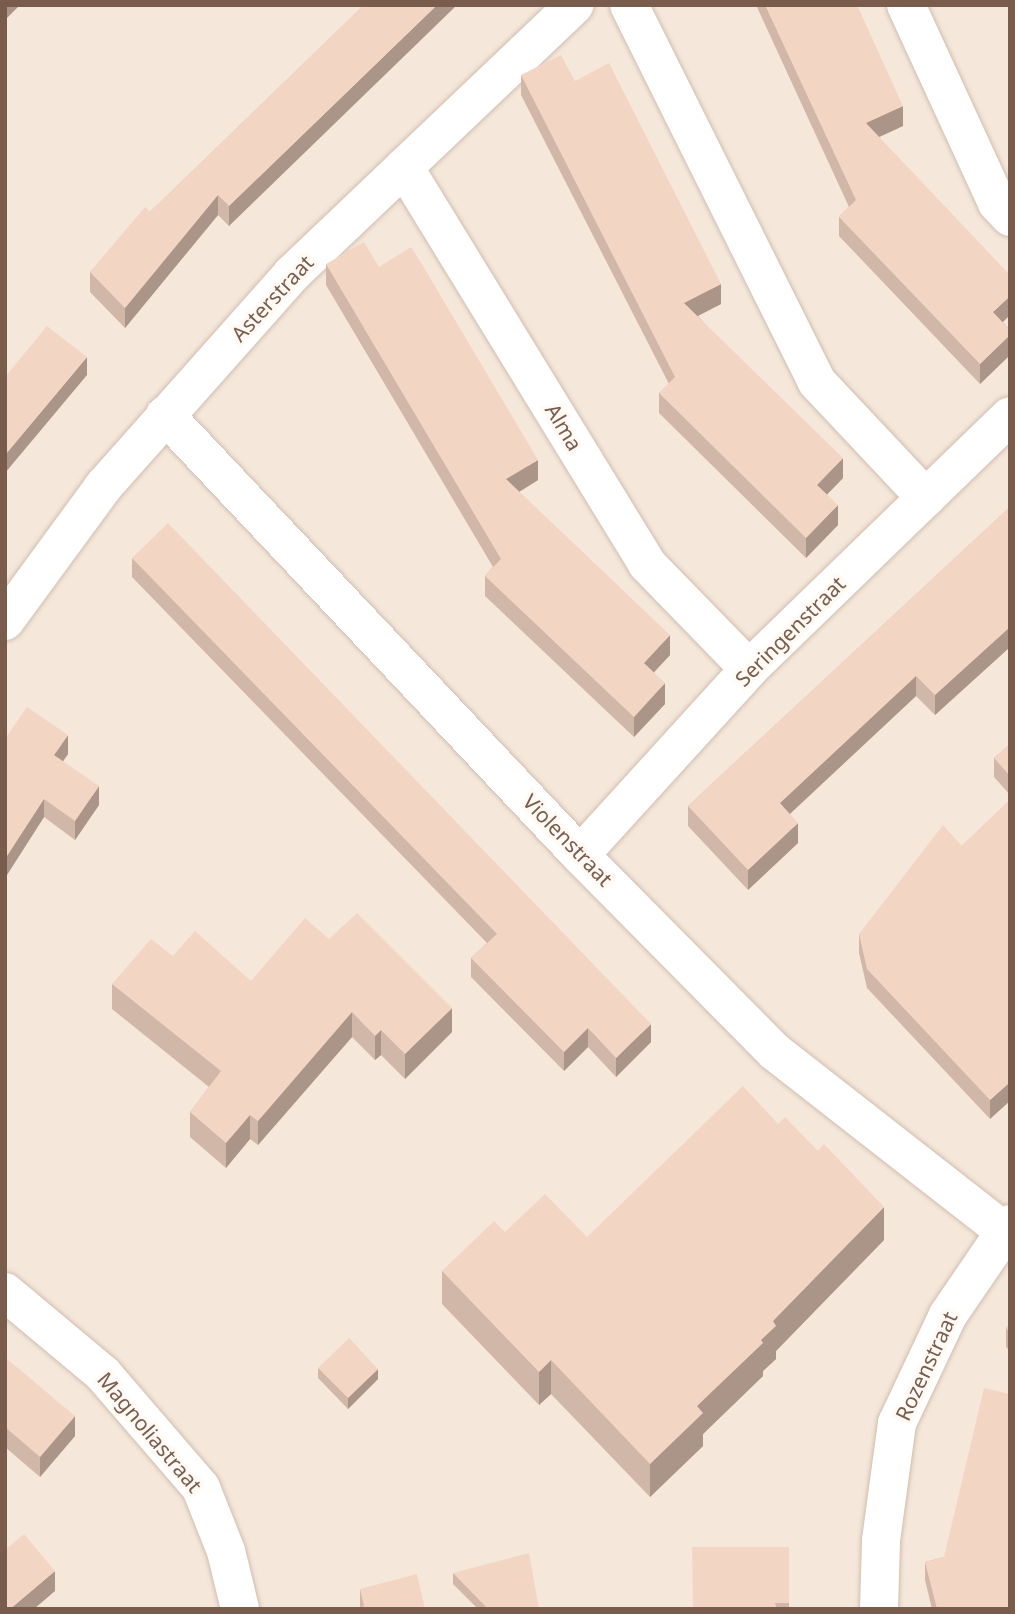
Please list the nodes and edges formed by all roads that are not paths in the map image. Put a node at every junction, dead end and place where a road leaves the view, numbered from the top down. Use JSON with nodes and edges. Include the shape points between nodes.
{"nodes":[{"id":1,"x":574,"y":5,"type":"edge"},
{"id":2,"x":629,"y":5,"type":"edge"},
{"id":3,"x":906,"y":5,"type":"edge"},
{"id":4,"x":404,"y":167,"type":"junction"},
{"id":5,"x":1010,"y":217,"type":"edge"},
{"id":6,"x":165,"y":415,"type":"junction"},
{"id":7,"x":1010,"y":416,"type":"edge"},
{"id":8,"x":926,"y":498,"type":"junction"},
{"id":9,"x":5,"y":621,"type":"edge"},
{"id":10,"x":749,"y":669,"type":"junction"},
{"id":11,"x":580,"y":855,"type":"junction"},
{"id":12,"x":1006,"y":1227,"type":"edge"},
{"id":13,"x":5,"y":1292,"type":"edge"},
{"id":14,"x":240,"y":1609,"type":"edge"},
{"id":15,"x":879,"y":1609,"type":"edge"}],
"edges":[{"from":1,"to":4,"type":"street","name":"Asterstraat"},
{"from":2,"to":8,"type":"street","via":[[817,382]]},
{"from":3,"to":5,"type":"street","via":[[997,203]]},
{"from":4,"to":6,"type":"street","name":"Asterstraat","via":[[292,274]]},
{"from":4,"to":10,"type":"street","name":"Alma","via":[[648,564]]},
{"from":6,"to":9,"type":"street","name":"Asterstraat","via":[[103,487]]},
{"from":6,"to":11,"type":"street","name":"Violenstraat"},
{"from":7,"to":8,"type":"street","name":"Seringenstraat"},
{"from":8,"to":10,"type":"street","name":"Seringenstraat"},
{"from":10,"to":11,"type":"street","name":"Seringenstraat"},
{"from":11,"to":12,"type":"street","name":"Violenstraat","via":[[775,1052]]},
{"from":12,"to":15,"type":"street","name":"Rozenstraat","via":[[948,1315],[897,1423],[881,1540]]},
{"from":13,"to":14,"type":"street","name":"Magnoliastraat","via":[[103,1374],[201,1488],[226,1551]]}]}
